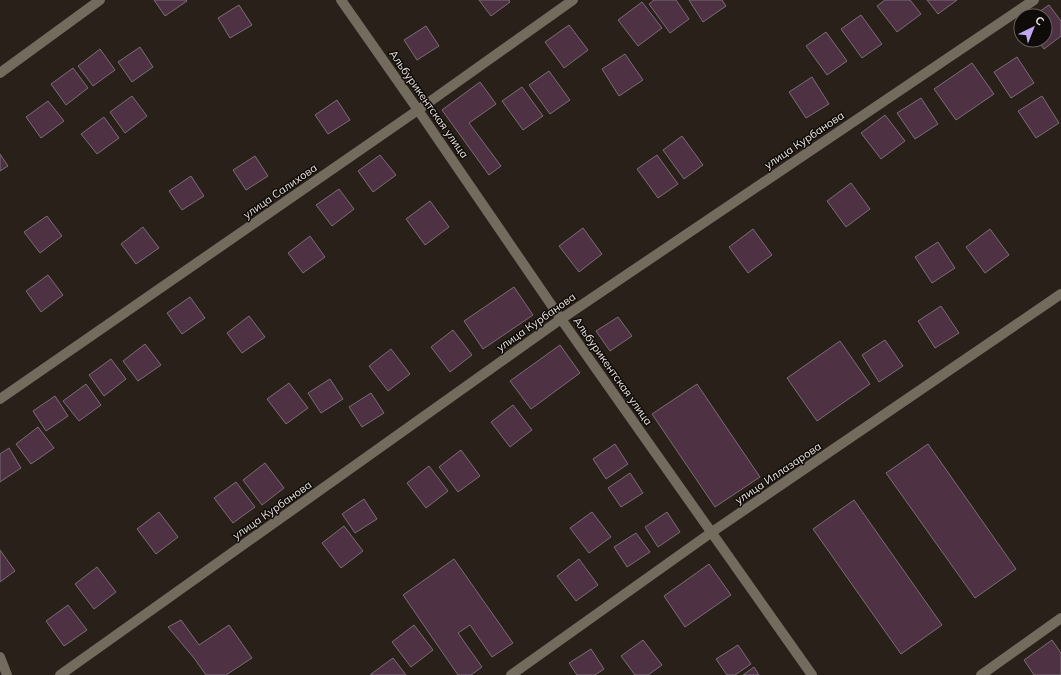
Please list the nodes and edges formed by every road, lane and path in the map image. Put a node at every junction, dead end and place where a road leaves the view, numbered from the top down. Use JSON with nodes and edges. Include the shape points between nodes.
{"nodes":[{"id":1,"x":100,"y":0,"type":"edge"},
{"id":2,"x":341,"y":0,"type":"edge"},
{"id":3,"x":573,"y":0,"type":"edge"},
{"id":4,"x":1034,"y":0,"type":"edge"},
{"id":5,"x":0,"y":73,"type":"edge"},
{"id":6,"x":418,"y":110,"type":"junction"},
{"id":7,"x":1061,"y":294,"type":"edge"},
{"id":8,"x":561,"y":318,"type":"junction"},
{"id":9,"x":0,"y":399,"type":"edge"},
{"id":10,"x":712,"y":532,"type":"junction"},
{"id":11,"x":1061,"y":618,"type":"edge"},
{"id":12,"x":0,"y":657,"type":"edge"},
{"id":13,"x":7,"y":675,"type":"edge"},
{"id":14,"x":60,"y":675,"type":"edge"},
{"id":15,"x":510,"y":675,"type":"edge"},
{"id":16,"x":812,"y":675,"type":"edge"},
{"id":17,"x":981,"y":675,"type":"edge"}],
"edges":[{"from":1,"to":5,"type":"street"},
{"from":2,"to":6,"type":"street","name":"Альбурикентская улица"},
{"from":3,"to":6,"type":"street","name":"улица Салихова"},
{"from":4,"to":8,"type":"street","name":"улица Курбанова"},
{"from":6,"to":8,"type":"street","name":"Альбурикентская улица"},
{"from":6,"to":9,"type":"street","name":"улица Салихова"},
{"from":7,"to":10,"type":"street","name":"улица Иллазарова"},
{"from":8,"to":10,"type":"street","name":"Альбурикентская улица"},
{"from":8,"to":14,"type":"street","name":"улица Курбанова"},
{"from":10,"to":15,"type":"street","name":"улица Иллазарова"},
{"from":10,"to":16,"type":"street","name":"Альбурикентская улица"},
{"from":11,"to":17,"type":"street"},
{"from":12,"to":13,"type":"street"}]}
